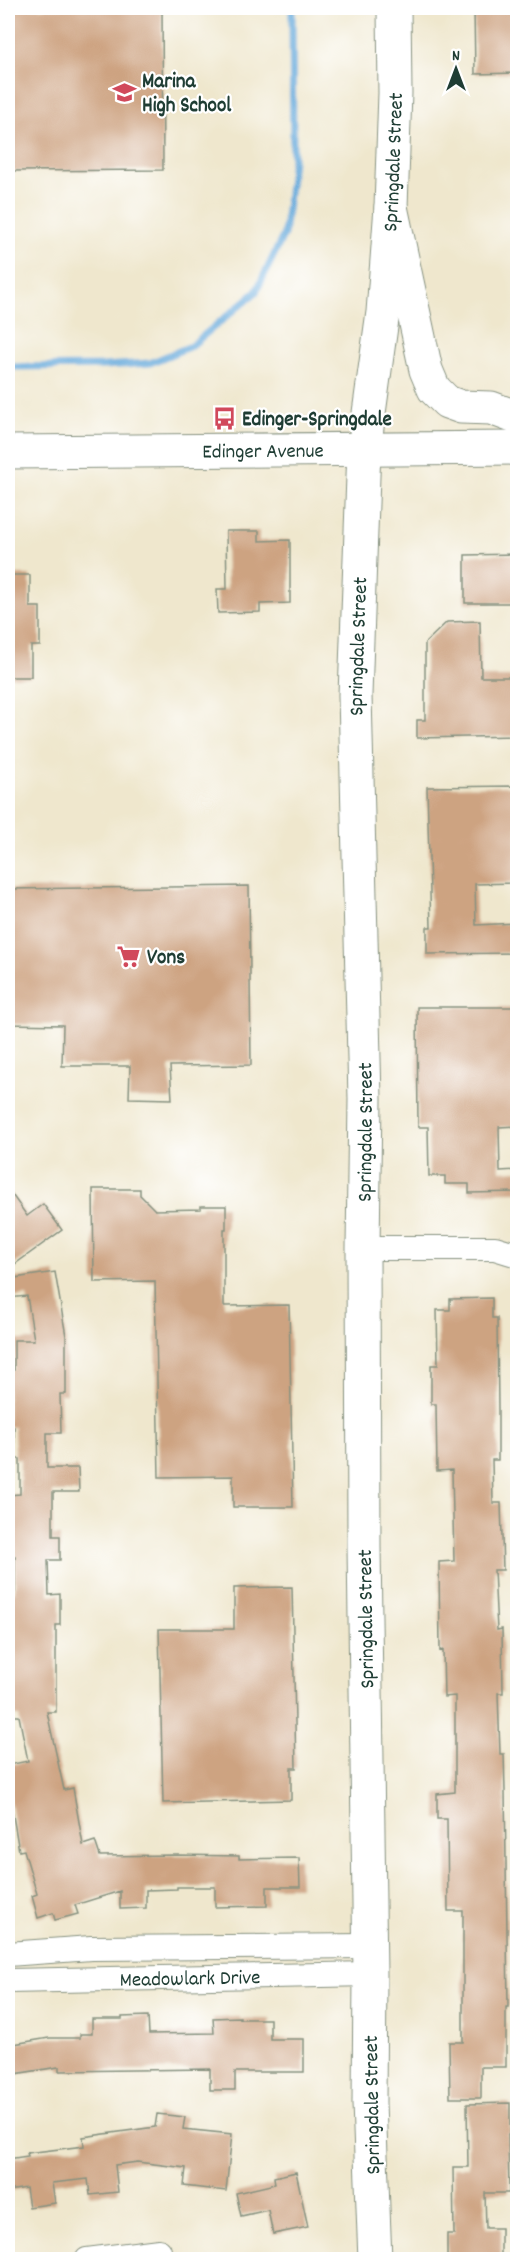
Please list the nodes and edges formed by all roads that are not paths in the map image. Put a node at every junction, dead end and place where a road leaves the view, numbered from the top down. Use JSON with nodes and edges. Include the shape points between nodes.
{"nodes":[{"id":1,"x":394,"y":8,"type":"edge"},
{"id":2,"x":391,"y":207,"type":"junction"},
{"id":3,"x":518,"y":418,"type":"edge"},
{"id":4,"x":518,"y":448,"type":"edge"},
{"id":5,"x":364,"y":450,"type":"junction"},
{"id":6,"x":8,"y":452,"type":"edge"},
{"id":7,"x":363,"y":1248,"type":"junction"},
{"id":8,"x":518,"y":1255,"type":"edge"},
{"id":9,"x":8,"y":1953,"type":"edge"},
{"id":10,"x":370,"y":1960,"type":"junction"},
{"id":11,"x":11,"y":1980,"type":"edge"},
{"id":12,"x":159,"y":2251,"type":"dead end"},
{"id":13,"x":87,"y":2259,"type":"edge"},
{"id":14,"x":375,"y":2259,"type":"edge"}],
"edges":[{"from":1,"to":2,"type":"main road","name":"Springdale Street"},
{"from":2,"to":3,"type":"main road","via":[[426,370],[434,389],[447,402],[461,407],[491,408]]},
{"from":2,"to":5,"type":"main road","name":"Springdale Street","via":[[383,312]]},
{"from":4,"to":5,"type":"main road","name":"Edinger Avenue"},
{"from":5,"to":6,"type":"main road","name":"Edinger Avenue"},
{"from":5,"to":7,"type":"main road","name":"Springdale Street","via":[[355,695],[365,1099]]},
{"from":7,"to":8,"type":"street","via":[[495,1248]]},
{"from":7,"to":10,"type":"main road","name":"Springdale Street"},
{"from":9,"to":10,"type":"street","name":"Meadowlark Drive","via":[[91,1948]]},
{"from":9,"to":11,"type":"street"},
{"from":10,"to":11,"type":"street","name":"Meadowlark Drive"},
{"from":10,"to":14,"type":"main road","name":"Springdale Street","via":[[369,2103]]},
{"from":12,"to":13,"type":"street"}]}
